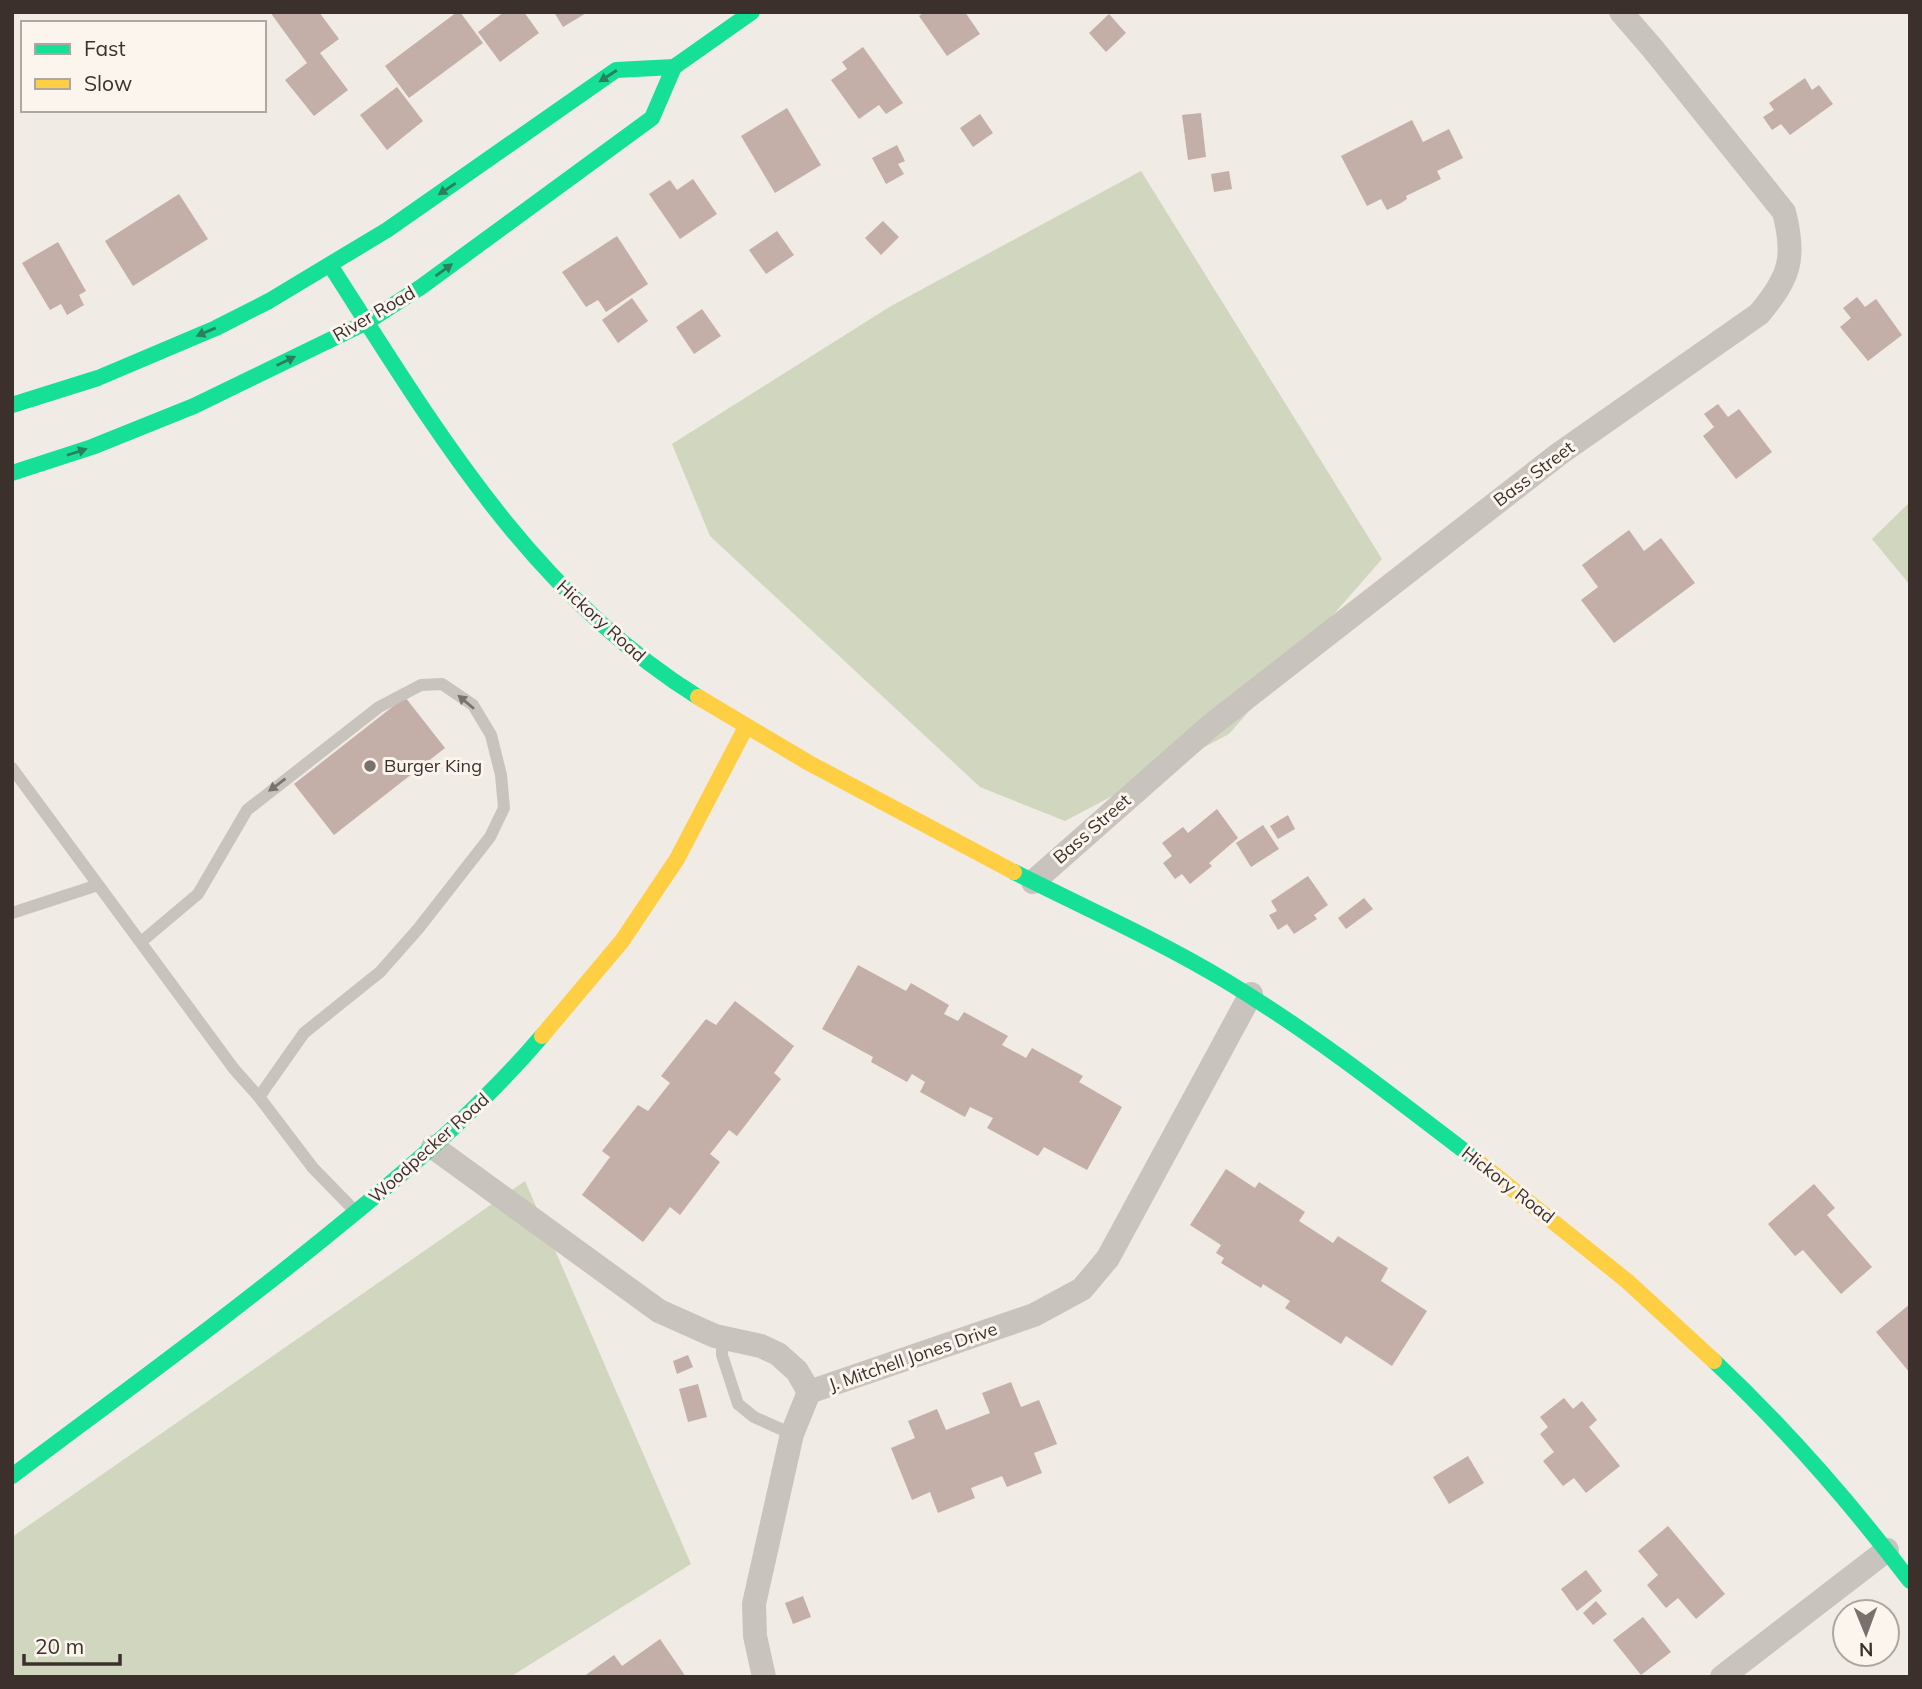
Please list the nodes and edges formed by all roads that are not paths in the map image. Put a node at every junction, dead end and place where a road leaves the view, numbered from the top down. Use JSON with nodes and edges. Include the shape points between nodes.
{"nodes":[{"id":1,"x":752,"y":12,"type":"edge"},
{"id":2,"x":1621,"y":12,"type":"edge"},
{"id":3,"x":674,"y":67,"type":"junction"},
{"id":4,"x":330,"y":265,"type":"junction"},
{"id":5,"x":367,"y":322,"type":"junction"},
{"id":6,"x":12,"y":405,"type":"edge"},
{"id":7,"x":12,"y":473,"type":"edge"},
{"id":8,"x":746,"y":727,"type":"junction"},
{"id":9,"x":12,"y":768,"type":"edge"},
{"id":10,"x":1033,"y":882,"type":"junction"},
{"id":11,"x":98,"y":885,"type":"junction"},
{"id":12,"x":12,"y":913,"type":"edge"},
{"id":13,"x":141,"y":942,"type":"junction"},
{"id":14,"x":1251,"y":994,"type":"junction"},
{"id":15,"x":259,"y":1097,"type":"junction"},
{"id":16,"x":433,"y":1147,"type":"junction"},
{"id":17,"x":356,"y":1213,"type":"junction"},
{"id":18,"x":722,"y":1338,"type":"junction"},
{"id":19,"x":809,"y":1392,"type":"junction"},
{"id":20,"x":792,"y":1434,"type":"junction"},
{"id":21,"x":12,"y":1476,"type":"edge"},
{"id":22,"x":1887,"y":1549,"type":"junction"},
{"id":23,"x":1910,"y":1581,"type":"edge"},
{"id":24,"x":764,"y":1677,"type":"edge"},
{"id":25,"x":1722,"y":1677,"type":"edge"}],
"edges":[{"from":1,"to":3,"type":"main road"},
{"from":2,"to":10,"type":"street","name":"Bass Street","via":[[1784,212],[1791,236],[1790,262],[1779,290],[1759,314],[1559,454],[1210,726]]},
{"from":3,"to":4,"type":"main road","one_way":true,"via":[[616,70]]},
{"from":5,"to":3,"type":"main road","name":"River Road","one_way":true,"via":[[652,118]]},
{"from":4,"to":5,"type":"main road","name":"Hickory Road"},
{"from":4,"to":6,"type":"main road","one_way":true,"via":[[216,328],[98,378]]},
{"from":7,"to":5,"type":"main road","name":"River Road","one_way":true,"via":[[194,406]]},
{"from":5,"to":8,"type":"main road","name":"Hickory Road","via":[[466,472],[557,582],[639,657]]},
{"from":8,"to":10,"type":"main road","name":"Hickory Road"},
{"from":8,"to":16,"type":"main road","name":"Woodpecker Road","via":[[677,859],[622,941],[534,1045]]},
{"from":9,"to":11,"type":"lane"},
{"from":10,"to":14,"type":"main road","name":"Hickory Road"},
{"from":11,"to":12,"type":"lane"},
{"from":11,"to":13,"type":"lane"},
{"from":13,"to":15,"type":"lane"},
{"from":15,"to":13,"type":"lane","one_way":true,"via":[[304,1033],[380,972],[490,837],[504,808],[498,761],[491,735],[473,705],[442,684],[421,685],[379,707],[247,810],[198,894]]},
{"from":14,"to":19,"type":"street","name":"J. Mitchell Jones Drive","via":[[1108,1258],[1082,1289],[1034,1315]]},
{"from":14,"to":22,"type":"main road","name":"Hickory Road","via":[[1512,1187],[1614,1270],[1770,1416]]},
{"from":15,"to":17,"type":"lane","via":[[313,1168]]},
{"from":16,"to":17,"type":"main road","name":"Woodpecker Road"},
{"from":16,"to":18,"type":"street","name":"J. Mitchell Jones Drive","via":[[659,1311]]},
{"from":17,"to":21,"type":"main road","name":"Woodpecker Road"},
{"from":18,"to":19,"type":"street","name":"J. Mitchell Jones Drive","via":[[778,1354],[797,1371]]},
{"from":18,"to":20,"type":"lane","via":[[722,1355],[738,1404],[754,1417]]},
{"from":19,"to":20,"type":"street"},
{"from":20,"to":24,"type":"street","via":[[754,1604]]},
{"from":22,"to":23,"type":"main road","name":"Hickory Road"},
{"from":22,"to":25,"type":"street"}]}
